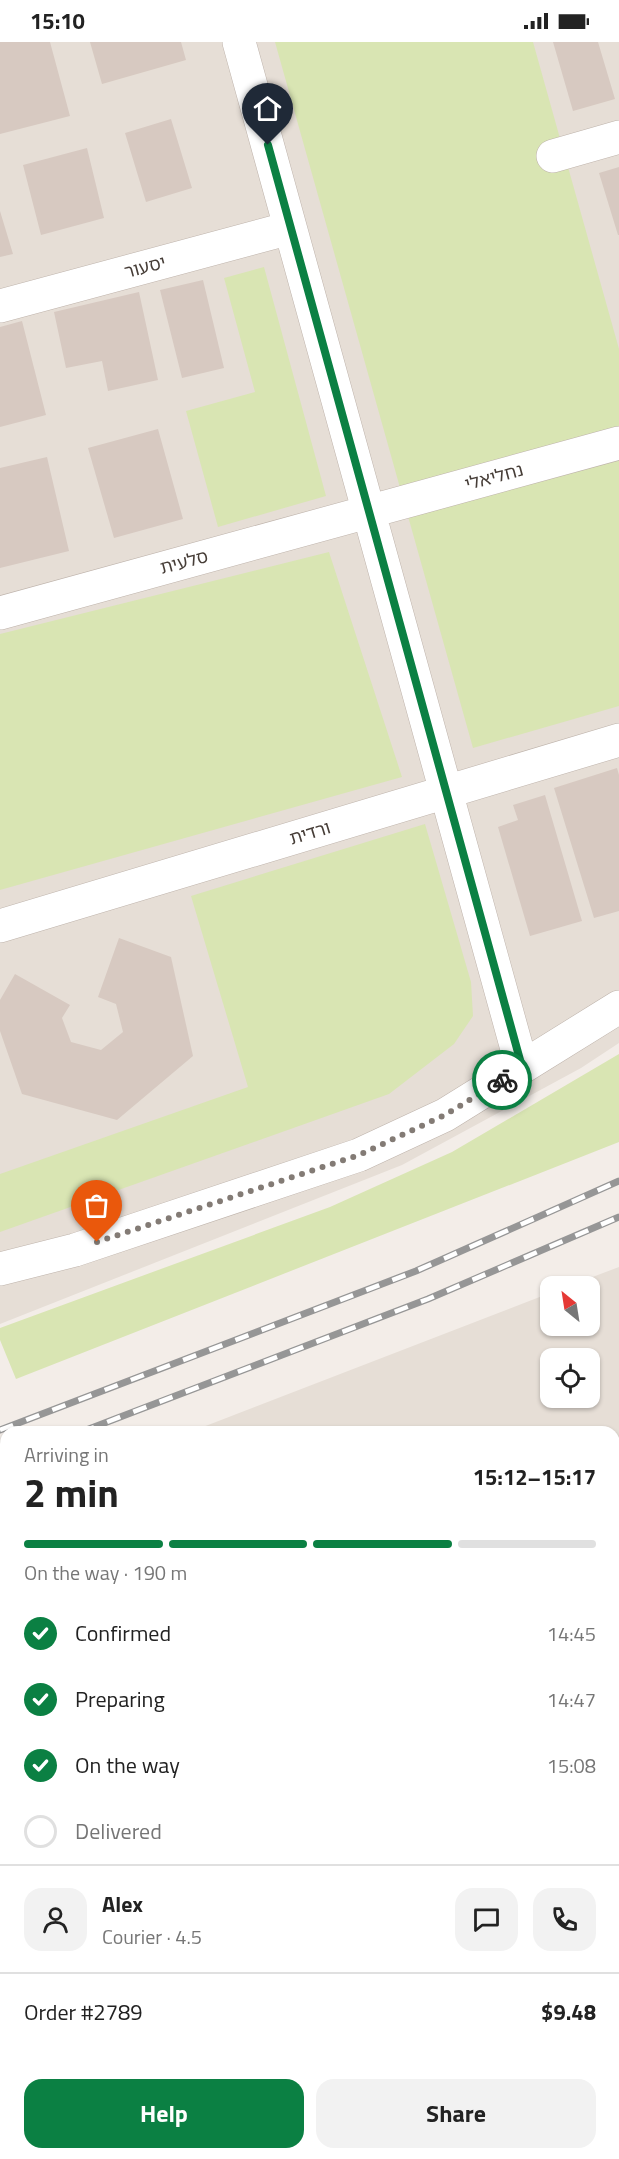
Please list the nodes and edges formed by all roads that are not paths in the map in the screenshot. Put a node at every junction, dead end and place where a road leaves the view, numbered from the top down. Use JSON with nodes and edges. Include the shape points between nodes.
{"nodes":[{"id":1,"x":239,"y":42,"type":"edge"},
{"id":2,"x":619,"y":137,"type":"edge"},
{"id":3,"x":553,"y":156,"type":"dead end"},
{"id":4,"x":290,"y":228,"type":"junction"},
{"id":5,"x":0,"y":306,"type":"edge"},
{"id":6,"x":619,"y":443,"type":"edge"},
{"id":7,"x":369,"y":511,"type":"junction"},
{"id":8,"x":0,"y":613,"type":"edge"},
{"id":9,"x":619,"y":740,"type":"edge"},
{"id":10,"x":446,"y":792,"type":"junction"},
{"id":11,"x":0,"y":926,"type":"edge"},
{"id":12,"x":619,"y":1007,"type":"edge"},
{"id":13,"x":522,"y":1067,"type":"junction"},
{"id":14,"x":0,"y":1269,"type":"edge"}],
"edges":[{"from":1,"to":4,"type":"street"},
{"from":2,"to":3,"type":"street"},
{"from":4,"to":5,"type":"street","name":"יסעור"},
{"from":4,"to":7,"type":"street"},
{"from":6,"to":7,"type":"street","name":"נחליאלי"},
{"from":7,"to":8,"type":"street","name":"סלעית"},
{"from":7,"to":10,"type":"street"},
{"from":9,"to":10,"type":"street","name":"ורדית"},
{"from":10,"to":11,"type":"street","name":"ורדית"},
{"from":10,"to":13,"type":"street"},
{"from":12,"to":13,"type":"street"},
{"from":13,"to":14,"type":"street","via":[[445,1115],[359,1155],[75,1250]]}]}
